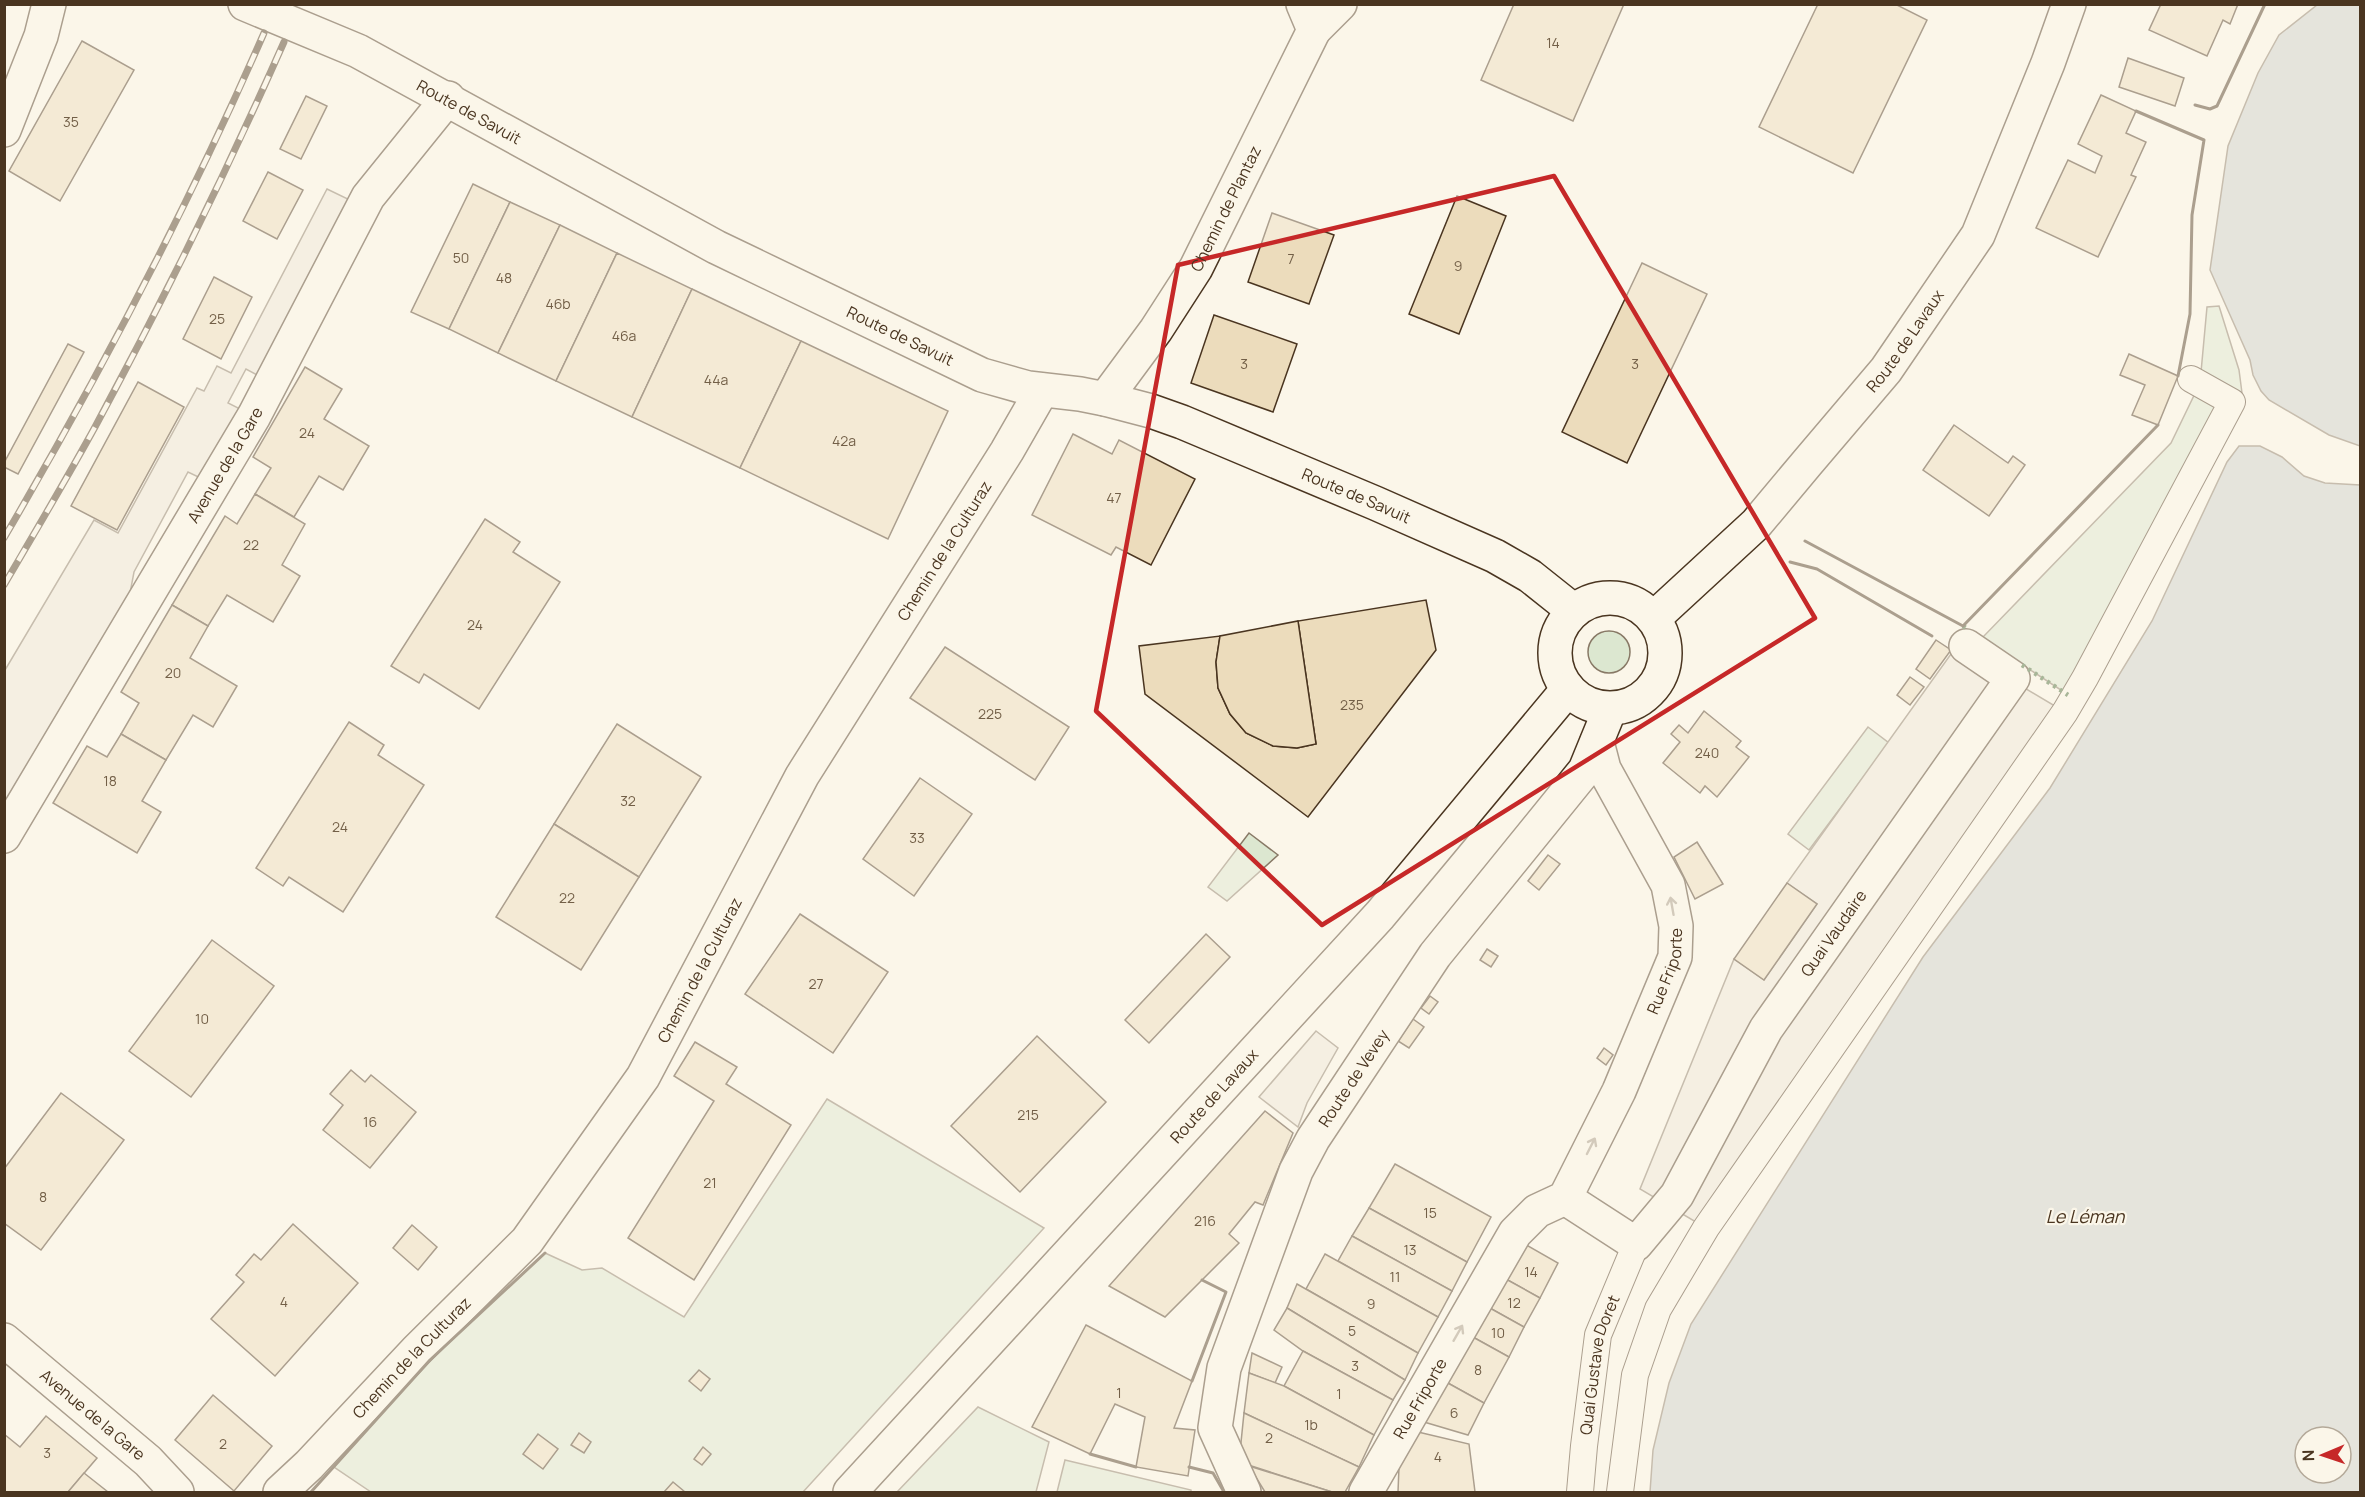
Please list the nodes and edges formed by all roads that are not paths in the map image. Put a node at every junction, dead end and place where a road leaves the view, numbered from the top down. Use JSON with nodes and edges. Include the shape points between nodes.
{"nodes":[{"id":1,"x":49,"y":4,"type":"edge"},
{"id":2,"x":245,"y":4,"type":"edge"},
{"id":3,"x":1340,"y":4,"type":"edge"},
{"id":4,"x":2063,"y":6,"type":"edge"},
{"id":5,"x":1309,"y":17,"type":"edge"},
{"id":6,"x":448,"y":99,"type":"junction"},
{"id":7,"x":4,"y":130,"type":"edge"},
{"id":8,"x":2191,"y":379,"type":"dead end"},
{"id":9,"x":1042,"y":390,"type":"junction"},
{"id":10,"x":1105,"y":399,"type":"junction"},
{"id":11,"x":1574,"y":611,"type":"junction"},
{"id":12,"x":1654,"y":618,"type":"junction"},
{"id":13,"x":1966,"y":646,"type":"dead end"},
{"id":14,"x":1568,"y":689,"type":"junction"},
{"id":15,"x":1610,"y":709,"type":"junction"},
{"id":16,"x":1597,"y":742,"type":"junction"},
{"id":17,"x":4,"y":836,"type":"edge"},
{"id":18,"x":1564,"y":1198,"type":"junction"},
{"id":19,"x":1636,"y":1244,"type":"junction"},
{"id":20,"x":4,"y":1340,"type":"edge"},
{"id":21,"x":177,"y":1492,"type":"edge"},
{"id":22,"x":280,"y":1492,"type":"edge"},
{"id":23,"x":850,"y":1492,"type":"edge"},
{"id":24,"x":1244,"y":1492,"type":"edge"},
{"id":25,"x":1366,"y":1492,"type":"edge"},
{"id":26,"x":1580,"y":1492,"type":"edge"},
{"id":27,"x":1620,"y":1492,"type":"edge"}],
"edges":[{"from":1,"to":7,"type":"street"},
{"from":2,"to":6,"type":"street","name":"Route de Savuit","via":[[358,51]]},
{"from":3,"to":5,"type":"street","name":"Chemin de Plantaz"},
{"from":4,"to":12,"type":"street","name":"Route de Lavaux","via":[[2048,63],[1978,235],[1886,370],[1800,472],[1756,524]]},
{"from":5,"to":10,"type":"street","name":"Chemin de Plantaz","via":[[1196,268]]},
{"from":6,"to":9,"type":"street","name":"Route de Savuit","via":[[716,247],[982,375]]},
{"from":6,"to":17,"type":"street","name":"Avenue de la Gare","via":[[368,198],[254,416]]},
{"from":8,"to":27,"type":"street","via":[[2232,402],[2085,678],[1706,1228],[1658,1309],[1635,1375]]},
{"from":9,"to":10,"type":"street","name":"Route de Savuit"},
{"from":9,"to":22,"type":"street","name":"Chemin de la Culturaz","via":[[802,776],[643,1077],[527,1241]]},
{"from":10,"to":11,"type":"street","name":"Route de Savuit","via":[[1182,422],[1495,556],[1530,576]]},
{"from":11,"to":12,"type":"street","via":[[1589,602],[1624,599],[1641,606]]},
{"from":11,"to":14,"type":"street","via":[[1556,640],[1559,674]]},
{"from":12,"to":15,"type":"street","via":[[1666,652],[1664,669],[1643,698]]},
{"from":13,"to":19,"type":"street","name":"Quai Vaudaire","via":[[2013,678],[1766,1029],[1677,1195]]},
{"from":14,"to":15,"type":"street","via":[[1594,706]]},
{"from":14,"to":23,"type":"street","name":"Route de Lavaux","via":[[1380,915]]},
{"from":15,"to":16,"type":"street","name":"Route de Vevey"},
{"from":18,"to":16,"type":"street","name":"Rue Friporte","one_way":true,"via":[[1618,1091],[1675,957],[1676,926],[1668,885],[1604,769]]},
{"from":16,"to":24,"type":"street","name":"Route de Vevey","via":[[1585,770],[1435,955],[1313,1139],[1296,1171],[1224,1368],[1215,1428]]},
{"from":18,"to":19,"type":"street"},
{"from":25,"to":18,"type":"street","name":"Rue Friporte","one_way":true,"via":[[1515,1233],[1537,1211]]},
{"from":19,"to":26,"type":"street","name":"Quai Gustave Doret","via":[[1598,1335]]},
{"from":20,"to":21,"type":"street","name":"Avenue de la Gare","via":[[148,1461]]}]}
